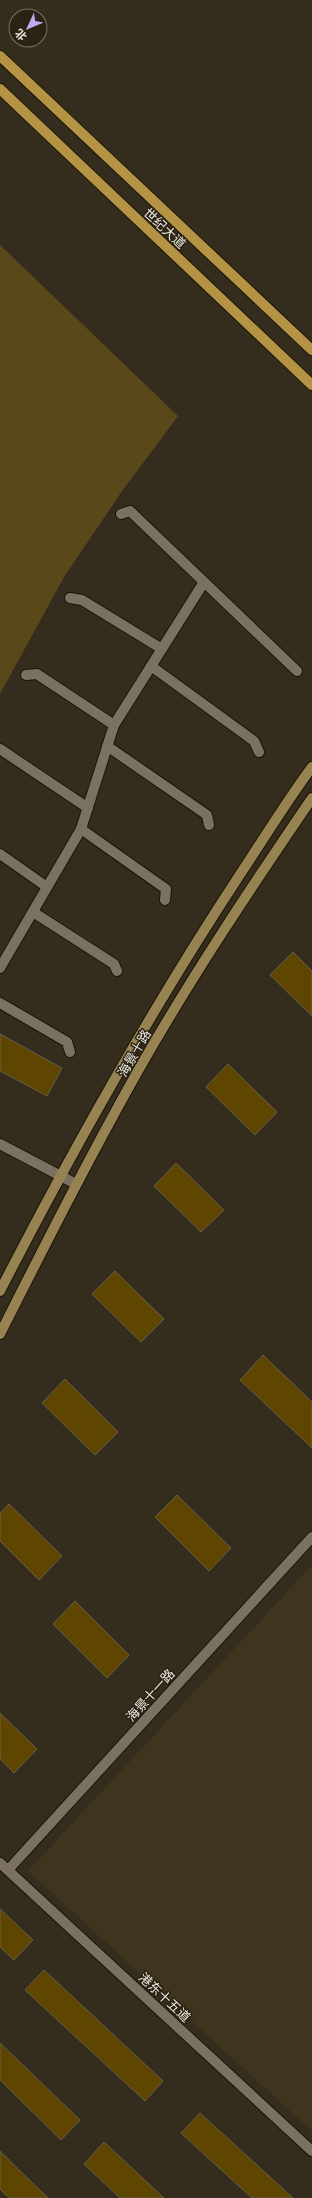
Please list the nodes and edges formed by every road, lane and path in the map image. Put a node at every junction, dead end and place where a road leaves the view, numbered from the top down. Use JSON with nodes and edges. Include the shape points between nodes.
{"nodes":[{"id":1,"x":0,"y":56,"type":"edge"},
{"id":2,"x":0,"y":89,"type":"edge"},
{"id":3,"x":312,"y":350,"type":"edge"},
{"id":4,"x":312,"y":385,"type":"edge"},
{"id":5,"x":121,"y":514,"type":"dead end"},
{"id":6,"x":204,"y":582,"type":"junction"},
{"id":7,"x":70,"y":598,"type":"dead end"},
{"id":8,"x":162,"y":649,"type":"junction"},
{"id":9,"x":151,"y":666,"type":"junction"},
{"id":10,"x":297,"y":671,"type":"dead end"},
{"id":11,"x":26,"y":675,"type":"dead end"},
{"id":12,"x":114,"y":725,"type":"junction"},
{"id":13,"x":107,"y":746,"type":"junction"},
{"id":14,"x":0,"y":749,"type":"edge"},
{"id":15,"x":259,"y":752,"type":"dead end"},
{"id":16,"x":312,"y":767,"type":"edge"},
{"id":17,"x":312,"y":798,"type":"edge"},
{"id":18,"x":88,"y":808,"type":"junction"},
{"id":19,"x":209,"y":825,"type":"dead end"},
{"id":20,"x":81,"y":829,"type":"junction"},
{"id":21,"x":0,"y":854,"type":"edge"},
{"id":22,"x":48,"y":886,"type":"junction"},
{"id":23,"x":165,"y":900,"type":"dead end"},
{"id":24,"x":33,"y":912,"type":"junction"},
{"id":25,"x":1,"y":963,"type":"edge"},
{"id":26,"x":117,"y":971,"type":"dead end"},
{"id":27,"x":0,"y":1004,"type":"edge"},
{"id":28,"x":70,"y":1052,"type":"dead end"},
{"id":29,"x":0,"y":1144,"type":"edge"},
{"id":30,"x":60,"y":1175,"type":"junction"},
{"id":31,"x":76,"y":1184,"type":"junction"},
{"id":32,"x":0,"y":1292,"type":"edge"},
{"id":33,"x":0,"y":1334,"type":"edge"},
{"id":34,"x":312,"y":1537,"type":"edge"},
{"id":35,"x":0,"y":1862,"type":"edge"},
{"id":36,"x":8,"y":1870,"type":"junction"},
{"id":37,"x":312,"y":2151,"type":"edge"}],
"edges":[{"from":1,"to":3,"type":"main road","name":"世纪大道"},
{"from":2,"to":4,"type":"main road","name":"世纪大道"},
{"from":5,"to":6,"type":"street","via":[[130,511]]},
{"from":6,"to":8,"type":"street"},
{"from":6,"to":10,"type":"street"},
{"from":7,"to":8,"type":"street","via":[[82,600]]},
{"from":8,"to":9,"type":"street"},
{"from":9,"to":12,"type":"street"},
{"from":9,"to":15,"type":"street","via":[[254,741]]},
{"from":11,"to":12,"type":"street","via":[[37,674]]},
{"from":12,"to":13,"type":"street"},
{"from":13,"to":18,"type":"street"},
{"from":13,"to":19,"type":"street","via":[[208,815]]},
{"from":14,"to":18,"type":"street"},
{"from":16,"to":30,"type":"street","name":"海景十路","via":[[192,948]]},
{"from":17,"to":31,"type":"street","name":"海景十路","via":[[194,979],[140,1068]]},
{"from":18,"to":20,"type":"street"},
{"from":20,"to":22,"type":"street"},
{"from":20,"to":23,"type":"street","via":[[166,889]]},
{"from":21,"to":22,"type":"street"},
{"from":22,"to":24,"type":"street"},
{"from":24,"to":25,"type":"street"},
{"from":24,"to":26,"type":"street","via":[[114,964]]},
{"from":27,"to":28,"type":"street","via":[[67,1042]]},
{"from":29,"to":30,"type":"street"},
{"from":30,"to":31,"type":"street"},
{"from":30,"to":32,"type":"street","name":"海景十路"},
{"from":31,"to":33,"type":"street","name":"海景十路"},
{"from":34,"to":36,"type":"street","name":"海景十一路"},
{"from":35,"to":36,"type":"street","name":"港东十五道"},
{"from":36,"to":37,"type":"street","name":"港东十五道"}]}
